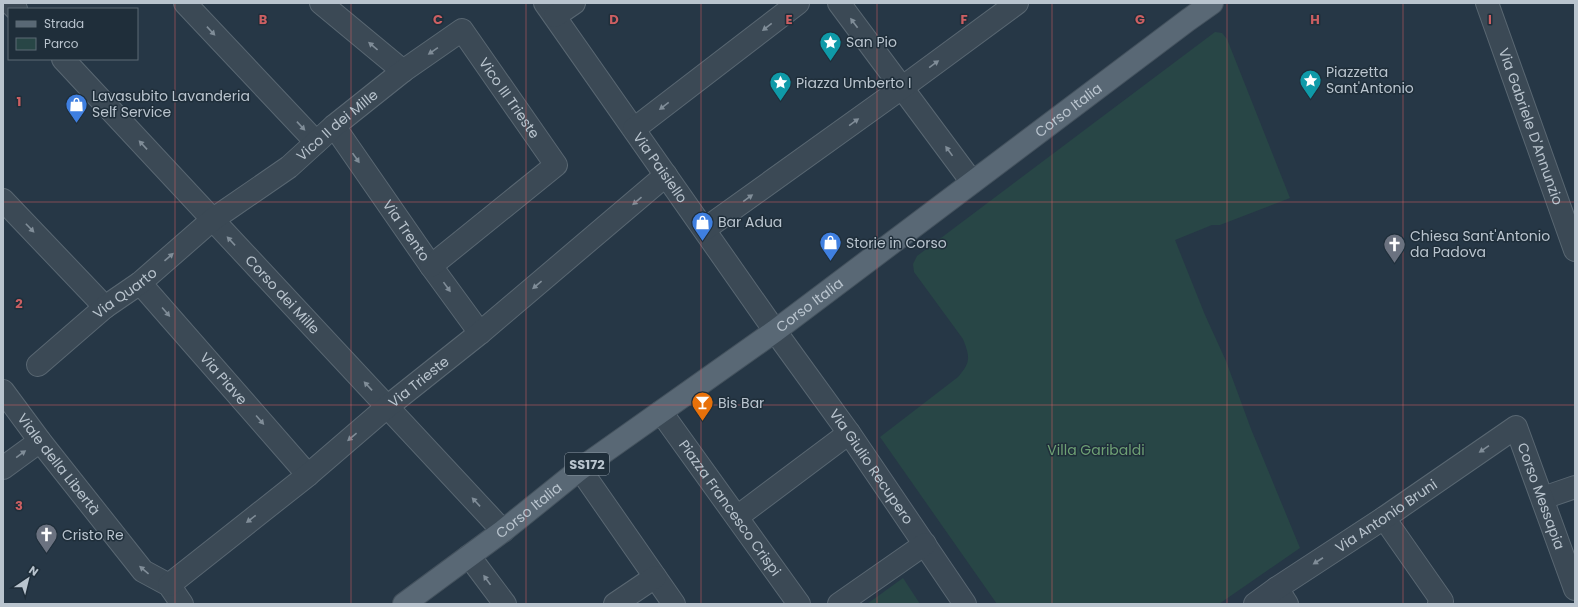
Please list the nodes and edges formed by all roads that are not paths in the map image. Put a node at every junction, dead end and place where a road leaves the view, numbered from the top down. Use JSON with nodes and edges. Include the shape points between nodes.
{"nodes":[{"id":1,"x":185,"y":3,"type":"edge"},
{"id":2,"x":321,"y":3,"type":"edge"},
{"id":3,"x":574,"y":3,"type":"edge"},
{"id":4,"x":798,"y":3,"type":"edge"},
{"id":5,"x":840,"y":3,"type":"edge"},
{"id":6,"x":1212,"y":3,"type":"edge"},
{"id":7,"x":1487,"y":3,"type":"edge"},
{"id":8,"x":1002,"y":7,"type":"edge"},
{"id":9,"x":550,"y":10,"type":"edge"},
{"id":10,"x":462,"y":30,"type":"joint"},
{"id":11,"x":64,"y":60,"type":"edge"},
{"id":12,"x":404,"y":71,"type":"junction"},
{"id":13,"x":903,"y":87,"type":"junction"},
{"id":14,"x":334,"y":126,"type":"junction"},
{"id":15,"x":634,"y":129,"type":"junction"},
{"id":16,"x":316,"y":142,"type":"junction"},
{"id":17,"x":666,"y":175,"type":"junction"},
{"id":18,"x":972,"y":182,"type":"junction"},
{"id":19,"x":3,"y":200,"type":"edge"},
{"id":20,"x":212,"y":220,"type":"junction"},
{"id":21,"x":705,"y":229,"type":"junction"},
{"id":22,"x":1575,"y":250,"type":"edge"},
{"id":23,"x":431,"y":266,"type":"junction"},
{"id":24,"x":140,"y":283,"type":"junction"},
{"id":25,"x":105,"y":307,"type":"junction"},
{"id":26,"x":776,"y":331,"type":"junction"},
{"id":27,"x":480,"y":333,"type":"junction"},
{"id":28,"x":38,"y":365,"type":"dead end"},
{"id":29,"x":3,"y":391,"type":"edge"},
{"id":30,"x":388,"y":407,"type":"junction"},
{"id":31,"x":661,"y":412,"type":"junction"},
{"id":32,"x":1516,"y":427,"type":"joint"},
{"id":33,"x":849,"y":433,"type":"junction"},
{"id":34,"x":40,"y":441,"type":"junction"},
{"id":35,"x":3,"y":468,"type":"edge"},
{"id":36,"x":580,"y":469,"type":"junction"},
{"id":37,"x":308,"y":474,"type":"junction"},
{"id":38,"x":1575,"y":487,"type":"edge"},
{"id":39,"x":1543,"y":498,"type":"junction"},
{"id":40,"x":737,"y":517,"type":"junction"},
{"id":41,"x":1384,"y":518,"type":"junction"},
{"id":42,"x":502,"y":530,"type":"junction"},
{"id":43,"x":924,"y":544,"type":"junction"},
{"id":44,"x":470,"y":556,"type":"junction"},
{"id":45,"x":655,"y":577,"type":"junction"},
{"id":46,"x":169,"y":585,"type":"junction"},
{"id":47,"x":1575,"y":589,"type":"edge"},
{"id":48,"x":1282,"y":596,"type":"edge"},
{"id":49,"x":182,"y":604,"type":"edge"},
{"id":50,"x":404,"y":604,"type":"edge"},
{"id":51,"x":505,"y":604,"type":"edge"},
{"id":52,"x":615,"y":604,"type":"edge"},
{"id":53,"x":674,"y":604,"type":"edge"},
{"id":54,"x":799,"y":604,"type":"edge"},
{"id":55,"x":839,"y":604,"type":"edge"},
{"id":56,"x":965,"y":604,"type":"edge"},
{"id":57,"x":1256,"y":604,"type":"edge"},
{"id":58,"x":1439,"y":604,"type":"edge"}],
"edges":[{"from":1,"to":16,"type":"street","one_way":true},
{"from":12,"to":2,"type":"street","one_way":true},
{"from":3,"to":9,"type":"street"},
{"from":4,"to":15,"type":"street","one_way":true},
{"from":13,"to":5,"type":"street","one_way":true},
{"from":6,"to":18,"type":"main road","name":"Corso Italia"},
{"from":7,"to":22,"type":"street","name":"Via Gabriele D'Annunzio"},
{"from":13,"to":8,"type":"street","one_way":true},
{"from":9,"to":15,"type":"street","name":"Via Paisiello"},
{"from":10,"to":12,"type":"street","name":"Vico II dei Mille","one_way":true},
{"from":10,"to":23,"type":"street","name":"Vico III Trieste","via":[[556,165]]},
{"from":20,"to":11,"type":"street","name":"Corso dei Mille","one_way":true},
{"from":12,"to":14,"type":"street","name":"Vico II dei Mille"},
{"from":18,"to":13,"type":"street","one_way":true},
{"from":21,"to":13,"type":"street","one_way":true},
{"from":14,"to":16,"type":"street","name":"Vico II dei Mille"},
{"from":14,"to":23,"type":"street","name":"Via Trento","one_way":true},
{"from":15,"to":17,"type":"street","name":"Via Paisiello"},
{"from":16,"to":20,"type":"street","name":"Vico II dei Mille","via":[[289,167]]},
{"from":17,"to":21,"type":"street","name":"Via Paisiello"},
{"from":17,"to":27,"type":"street","name":"Via Trieste","one_way":true},
{"from":18,"to":26,"type":"main road","name":"Corso Italia"},
{"from":19,"to":25,"type":"street","one_way":true},
{"from":24,"to":20,"type":"street","name":"Via Quarto","one_way":true},
{"from":30,"to":20,"type":"street","name":"Corso dei Mille","one_way":true},
{"from":21,"to":26,"type":"street","name":"Via Paisiello"},
{"from":23,"to":27,"type":"street","name":"Via Trento","one_way":true},
{"from":24,"to":25,"type":"street","name":"Via Quarto"},
{"from":24,"to":37,"type":"street","name":"Via Piave","one_way":true},
{"from":25,"to":28,"type":"street","name":"Via Quarto"},
{"from":26,"to":31,"type":"main road","name":"Corso Italia","number":"SS172"},
{"from":26,"to":33,"type":"street","name":"Via Giulio Recupero"},
{"from":27,"to":30,"type":"street","name":"Via Trieste"},
{"from":29,"to":34,"type":"street","name":"Viale della Libertà"},
{"from":30,"to":37,"type":"street","name":"Via Trieste","one_way":true},
{"from":42,"to":30,"type":"street","name":"Corso dei Mille","one_way":true},
{"from":31,"to":36,"type":"main road","name":"Corso Italia","number":"SS172"},
{"from":31,"to":40,"type":"street","name":"Piazza Francesco Crispi"},
{"from":32,"to":39,"type":"street","name":"Corso Messapia"},
{"from":32,"to":41,"type":"street","name":"Via Antonio Bruni","one_way":true},
{"from":33,"to":40,"type":"street"},
{"from":33,"to":43,"type":"street","name":"Via Giulio Recupero"},
{"from":35,"to":34,"type":"street","one_way":true},
{"from":46,"to":34,"type":"street","name":"Viale della Libertà","one_way":true,"via":[[143,571]]},
{"from":36,"to":42,"type":"main road","name":"Corso Italia","number":"SS172"},
{"from":36,"to":45,"type":"street"},
{"from":37,"to":46,"type":"street","name":"Via Trieste","one_way":true},
{"from":38,"to":39,"type":"street"},
{"from":39,"to":47,"type":"street","name":"Corso Messapia"},
{"from":40,"to":54,"type":"street","name":"Piazza Francesco Crispi"},
{"from":41,"to":48,"type":"street","name":"Via Antonio Bruni","one_way":true},
{"from":41,"to":58,"type":"street","via":[[1442,602]]},
{"from":42,"to":44,"type":"main road","name":"Corso Italia","number":"SS172"},
{"from":43,"to":55,"type":"street"},
{"from":43,"to":56,"type":"street","name":"Via Giulio Recupero"},
{"from":44,"to":50,"type":"main road","name":"Corso Italia","number":"SS172"},
{"from":51,"to":44,"type":"street","one_way":true},
{"from":45,"to":52,"type":"street"},
{"from":45,"to":53,"type":"street"},
{"from":46,"to":49,"type":"street","name":"Viale della Libertà"},
{"from":48,"to":57,"type":"street","name":"Via Antonio Bruni"}]}
